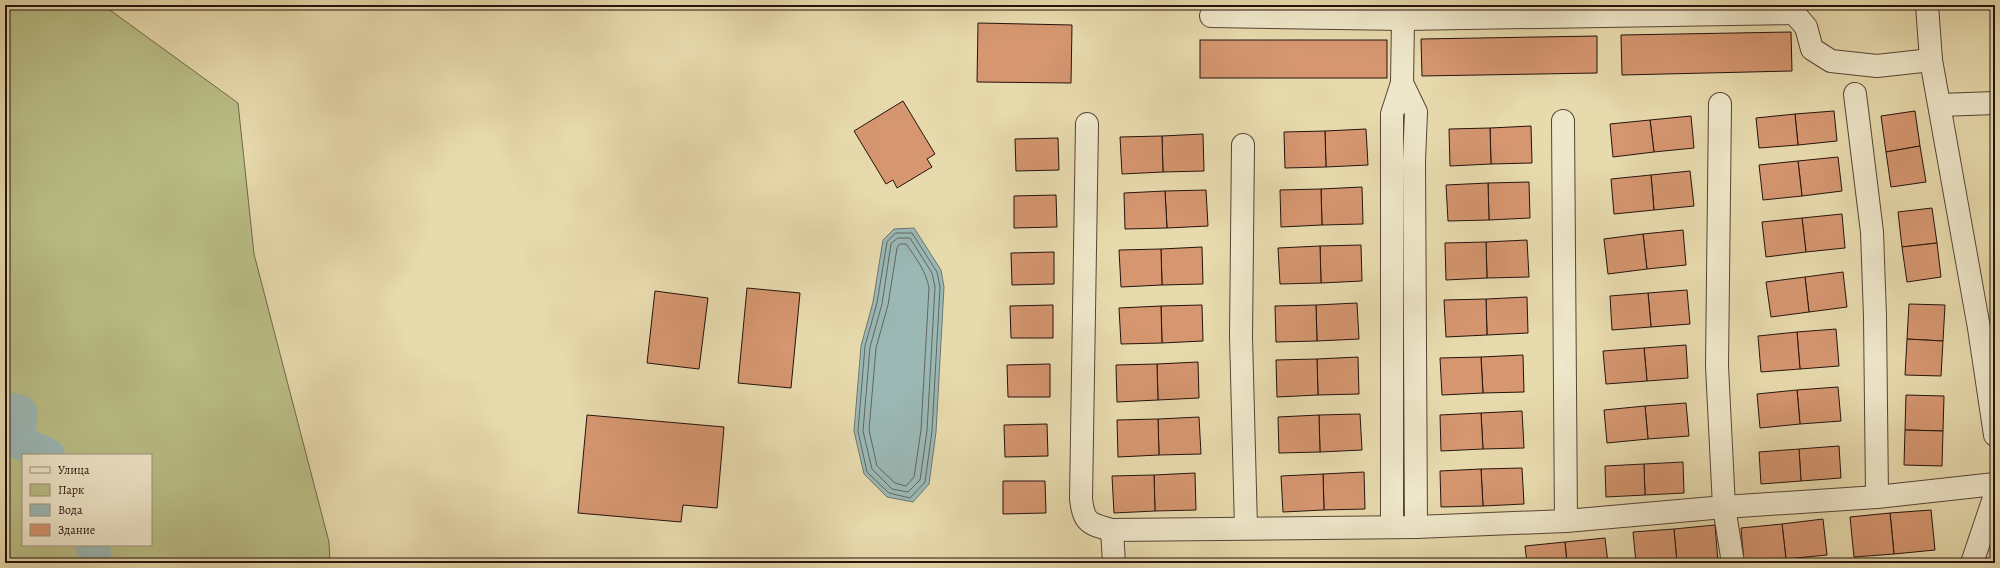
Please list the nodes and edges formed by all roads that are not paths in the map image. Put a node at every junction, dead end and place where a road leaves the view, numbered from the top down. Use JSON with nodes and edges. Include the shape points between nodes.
{"nodes":[{"id":1,"x":1927,"y":5,"type":"edge"},
{"id":2,"x":1759,"y":9,"type":"edge"},
{"id":3,"x":1608,"y":11,"type":"edge"},
{"id":4,"x":1211,"y":16,"type":"dead end"},
{"id":5,"x":1403,"y":19,"type":"junction"},
{"id":6,"x":1931,"y":60,"type":"junction"},
{"id":7,"x":1402,"y":83,"type":"junction"},
{"id":8,"x":1855,"y":94,"type":"dead end"},
{"id":9,"x":1995,"y":103,"type":"edge"},
{"id":10,"x":1720,"y":104,"type":"dead end"},
{"id":11,"x":1940,"y":105,"type":"junction"},
{"id":12,"x":1564,"y":121,"type":"dead end"},
{"id":13,"x":1087,"y":124,"type":"dead end"},
{"id":14,"x":1243,"y":145,"type":"dead end"},
{"id":15,"x":1415,"y":220,"type":"junction"},
{"id":16,"x":1391,"y":221,"type":"junction"},
{"id":17,"x":1416,"y":383,"type":"junction"},
{"id":18,"x":1391,"y":384,"type":"junction"},
{"id":19,"x":1994,"y":409,"type":"edge"},
{"id":20,"x":1995,"y":435,"type":"edge"},
{"id":21,"x":1995,"y":484,"type":"edge"},
{"id":22,"x":1995,"y":495,"type":"edge"},
{"id":23,"x":1877,"y":497,"type":"junction"},
{"id":24,"x":1724,"y":507,"type":"junction"},
{"id":25,"x":1566,"y":521,"type":"junction"},
{"id":26,"x":1392,"y":526,"type":"junction"},
{"id":27,"x":1416,"y":527,"type":"junction"},
{"id":28,"x":1246,"y":528,"type":"junction"},
{"id":29,"x":1112,"y":530,"type":"junction"},
{"id":30,"x":1114,"y":563,"type":"edge"},
{"id":31,"x":1733,"y":563,"type":"edge"},
{"id":32,"x":1972,"y":563,"type":"edge"}],
"edges":[{"from":1,"to":6,"type":"street"},
{"from":2,"to":3,"type":"street"},
{"from":2,"to":6,"type":"street","via":[[1794,13],[1806,27],[1812,49],[1832,62],[1877,66]]},
{"from":3,"to":5,"type":"street"},
{"from":4,"to":5,"type":"street"},
{"from":5,"to":7,"type":"street"},
{"from":6,"to":11,"type":"street"},
{"from":7,"to":15,"type":"street","via":[[1416,112]]},
{"from":7,"to":16,"type":"street","via":[[1392,114]]},
{"from":8,"to":23,"type":"street","via":[[1872,232]]},
{"from":9,"to":11,"type":"street"},
{"from":10,"to":24,"type":"street","via":[[1717,366]]},
{"from":11,"to":19,"type":"street"},
{"from":12,"to":25,"type":"street"},
{"from":13,"to":29,"type":"street","via":[[1080,499],[1083,515],[1094,525]]},
{"from":14,"to":28,"type":"street","via":[[1241,336]]},
{"from":15,"to":16,"type":"street"},
{"from":15,"to":17,"type":"street"},
{"from":16,"to":18,"type":"street"},
{"from":17,"to":18,"type":"street"},
{"from":17,"to":27,"type":"street"},
{"from":18,"to":26,"type":"street"},
{"from":19,"to":20,"type":"street"},
{"from":21,"to":23,"type":"street"},
{"from":22,"to":32,"type":"street"},
{"from":23,"to":24,"type":"street"},
{"from":24,"to":25,"type":"street"},
{"from":24,"to":31,"type":"street"},
{"from":25,"to":27,"type":"street"},
{"from":26,"to":27,"type":"street"},
{"from":26,"to":28,"type":"street"},
{"from":28,"to":29,"type":"street"},
{"from":29,"to":30,"type":"street"}]}
